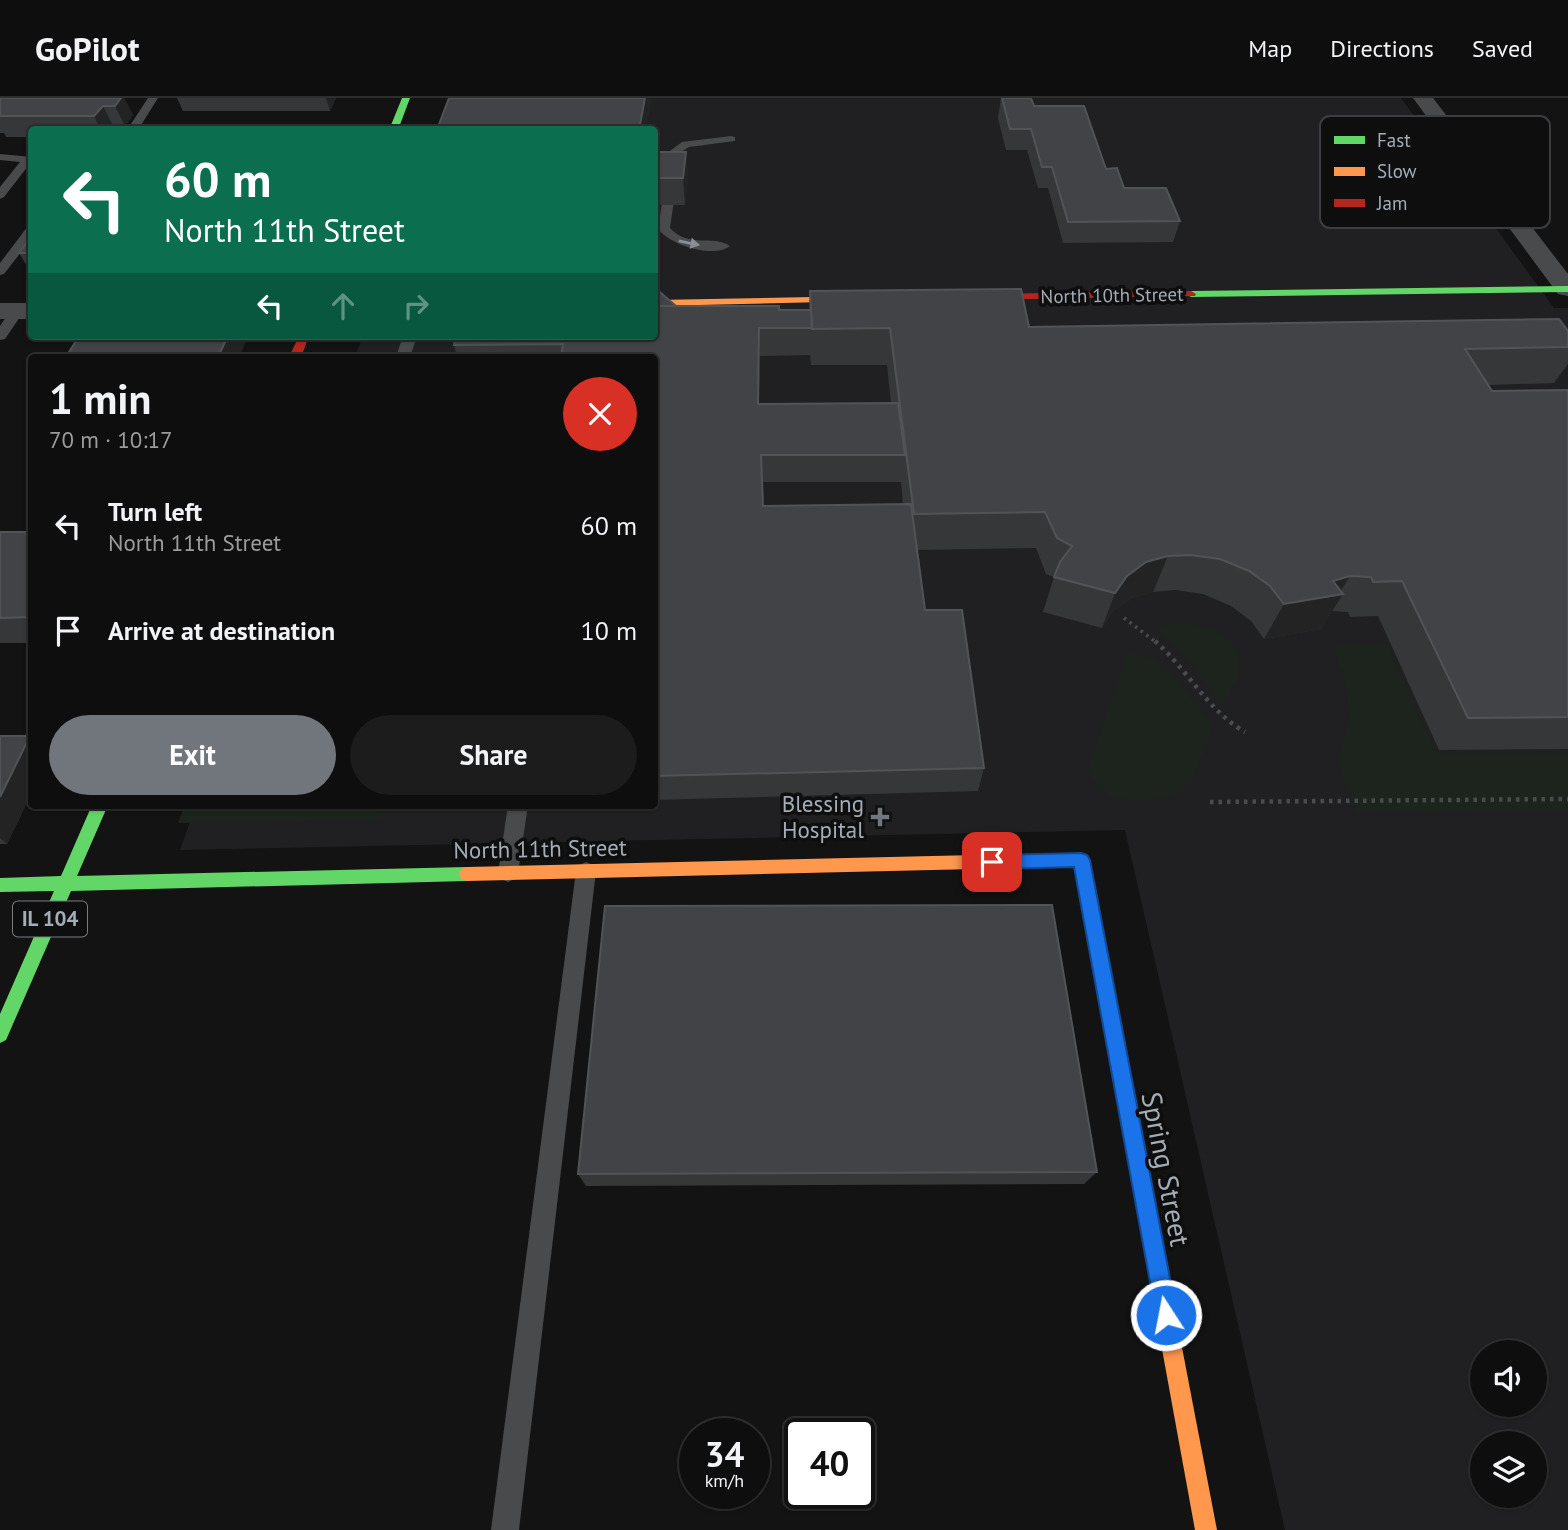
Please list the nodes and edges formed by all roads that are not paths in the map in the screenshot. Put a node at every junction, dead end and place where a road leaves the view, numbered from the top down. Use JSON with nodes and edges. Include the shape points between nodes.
{"nodes":[{"id":1,"x":153,"y":98,"type":"edge"},
{"id":2,"x":406,"y":98,"type":"edge"},
{"id":3,"x":1423,"y":98,"type":"edge"},
{"id":4,"x":1437,"y":116,"type":"edge"},
{"id":5,"x":135,"y":126,"type":"edge"},
{"id":6,"x":395,"y":126,"type":"edge"},
{"id":7,"x":731,"y":139,"type":"dead end"},
{"id":8,"x":0,"y":150,"type":"edge"},
{"id":9,"x":28,"y":150,"type":"edge"},
{"id":10,"x":0,"y":157,"type":"edge"},
{"id":11,"x":28,"y":163,"type":"edge"},
{"id":12,"x":0,"y":195,"type":"edge"},
{"id":13,"x":1521,"y":228,"type":"edge"},
{"id":14,"x":28,"y":234,"type":"edge"},
{"id":15,"x":724,"y":246,"type":"dead end"},
{"id":16,"x":0,"y":271,"type":"edge"},
{"id":17,"x":1567,"y":289,"type":"edge"},
{"id":18,"x":948,"y":298,"type":"edge"},
{"id":19,"x":881,"y":299,"type":"edge"},
{"id":20,"x":658,"y":303,"type":"edge"},
{"id":21,"x":16,"y":311,"type":"edge"},
{"id":22,"x":0,"y":336,"type":"edge"},
{"id":23,"x":98,"y":809,"type":"edge"},
{"id":24,"x":517,"y":809,"type":"edge"},
{"id":25,"x":1081,"y":860,"type":"joint"},
{"id":26,"x":586,"y":871,"type":"junction"},
{"id":27,"x":508,"y":873,"type":"junction"},
{"id":28,"x":66,"y":882,"type":"junction"},
{"id":29,"x":0,"y":885,"type":"edge"},
{"id":30,"x":0,"y":1034,"type":"edge"},
{"id":31,"x":505,"y":1530,"type":"edge"},
{"id":32,"x":1206,"y":1530,"type":"edge"}],
"edges":[{"from":1,"to":5,"type":"lane"},
{"from":2,"to":6,"type":"street"},
{"from":3,"to":4,"type":"street"},
{"from":7,"to":15,"type":"lane","one_way":true,"via":[[686,144],[676,151],[664,229],[671,238],[691,245]]},
{"from":8,"to":9,"type":"lane"},
{"from":10,"to":11,"type":"lane","via":[[22,157]]},
{"from":11,"to":12,"type":"lane"},
{"from":13,"to":17,"type":"street"},
{"from":14,"to":16,"type":"lane"},
{"from":17,"to":18,"type":"street","name":"North 10th Street"},
{"from":19,"to":20,"type":"street"},
{"from":21,"to":22,"type":"lane"},
{"from":23,"to":28,"type":"street","number":"IL 104"},
{"from":24,"to":27,"type":"lane"},
{"from":25,"to":26,"type":"street","name":"North 11th Street"},
{"from":25,"to":32,"type":"street","name":"Spring Street"},
{"from":26,"to":27,"type":"street","name":"North 11th Street"},
{"from":26,"to":31,"type":"lane"},
{"from":27,"to":28,"type":"street","name":"North 11th Street"},
{"from":28,"to":29,"type":"street","name":"North 11th Street"},
{"from":28,"to":30,"type":"street","number":"IL 104"}]}
